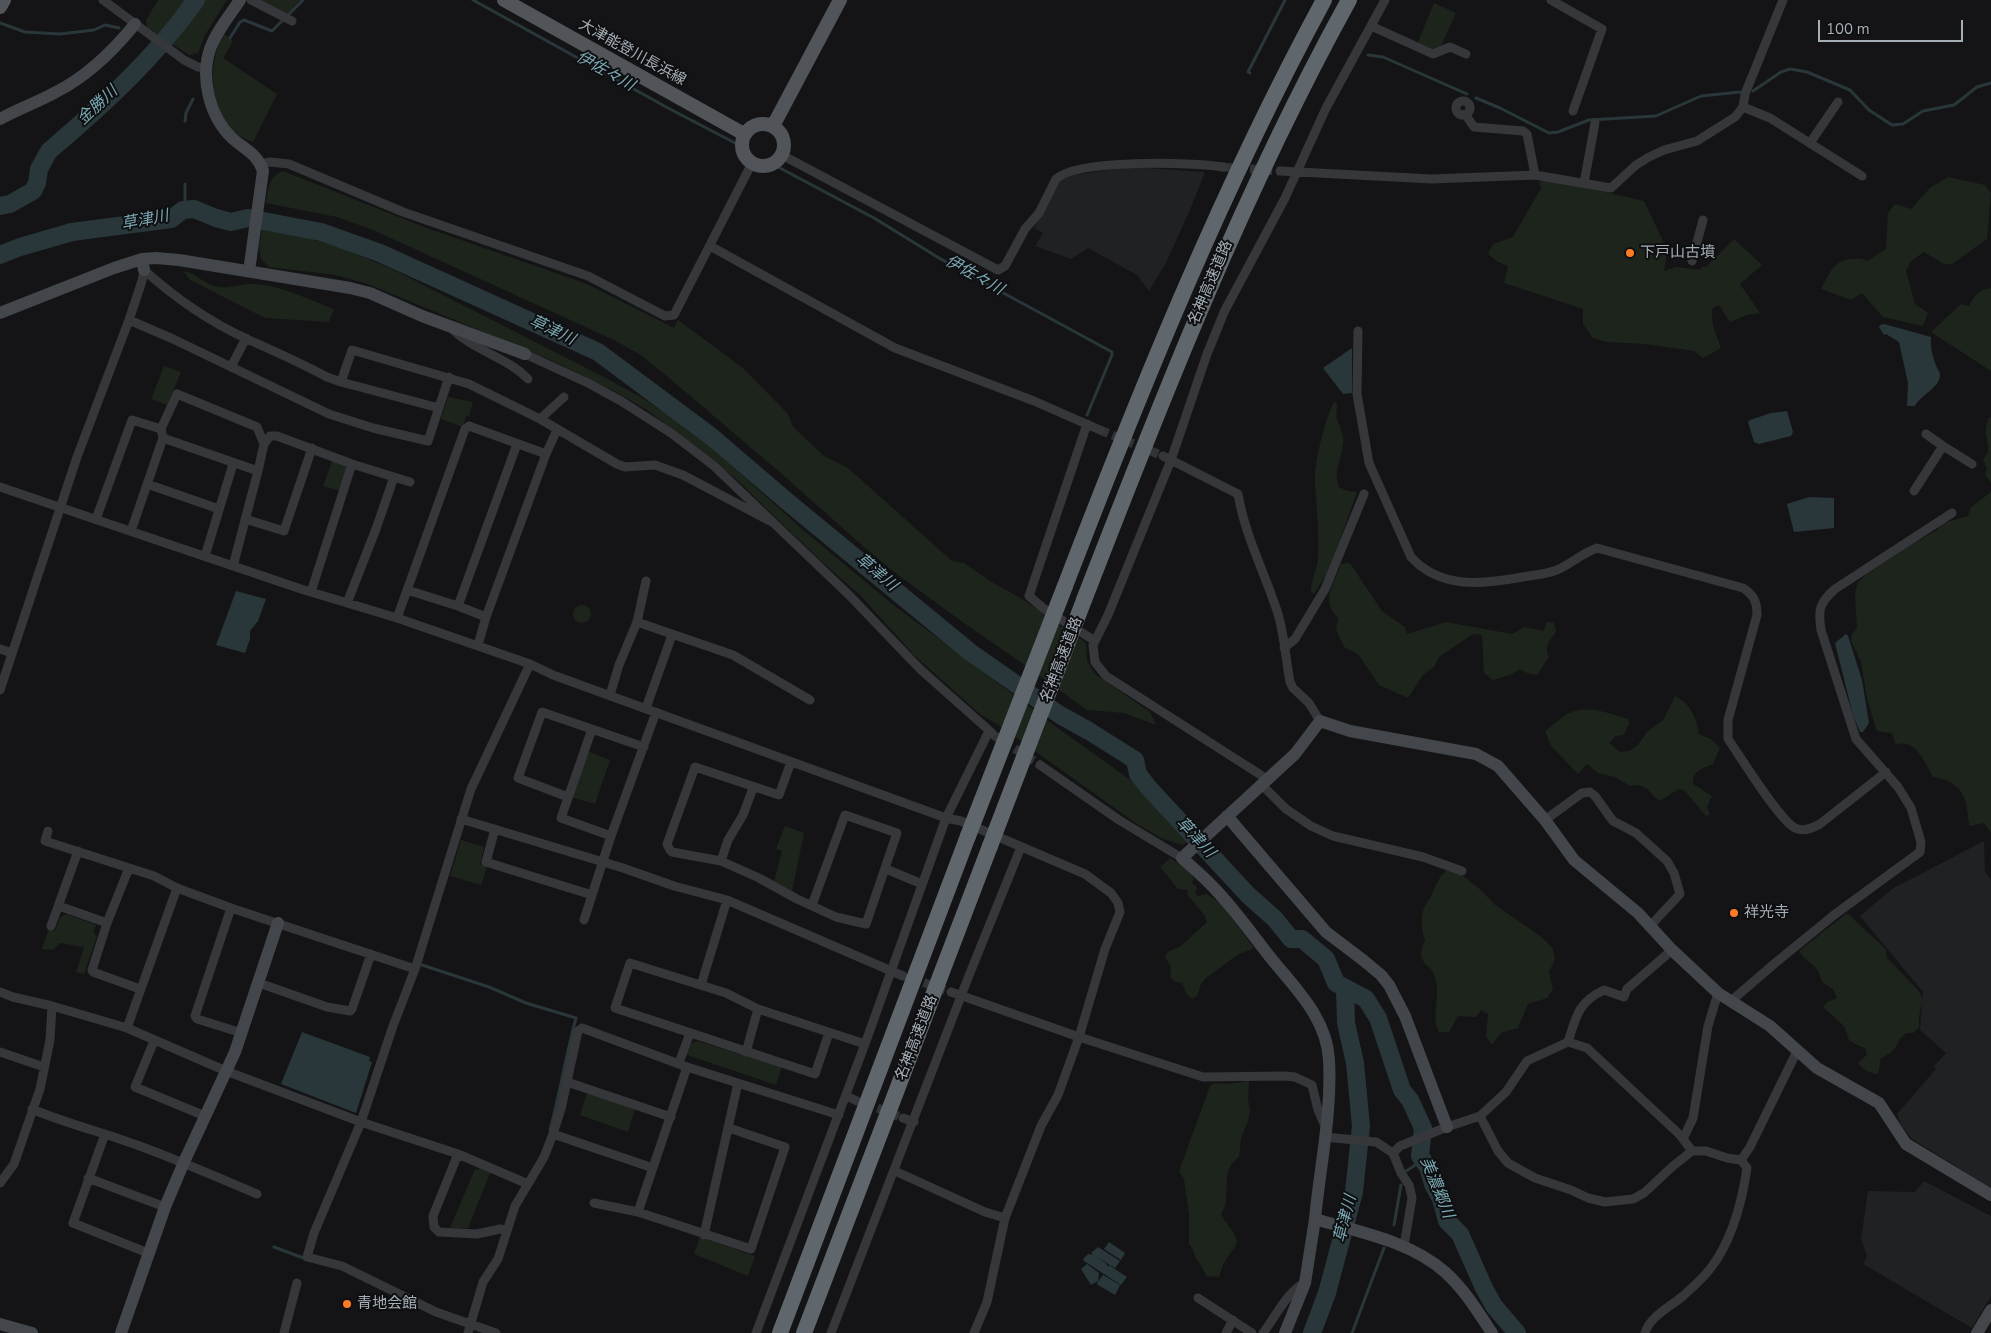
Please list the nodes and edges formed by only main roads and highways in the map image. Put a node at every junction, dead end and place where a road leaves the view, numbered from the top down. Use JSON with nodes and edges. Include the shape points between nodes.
{"nodes":[{"id":1,"x":4,"y":0,"type":"edge"},
{"id":2,"x":504,"y":0,"type":"edge"},
{"id":3,"x":840,"y":0,"type":"edge"},
{"id":4,"x":1324,"y":0,"type":"edge"},
{"id":5,"x":1349,"y":0,"type":"edge"},
{"id":6,"x":0,"y":7,"type":"edge"},
{"id":7,"x":772,"y":126,"type":"junction"},
{"id":8,"x":744,"y":134,"type":"junction"},
{"id":9,"x":780,"y":1333,"type":"edge"},
{"id":10,"x":804,"y":1333,"type":"edge"}],
"edges":[{"from":1,"to":6,"type":"main road"},
{"from":2,"to":8,"type":"main road","name":"大津能登川長浜線"},
{"from":3,"to":7,"type":"main road"},
{"from":4,"to":9,"type":"highway","name":"名神高速道路","bridge":true,"via":[[1208,234],[1120,442]]},
{"from":5,"to":10,"type":"highway","name":"名神高速道路","bridge":true,"via":[[1229,241],[1173,373]]},
{"from":7,"to":8,"type":"main road","via":[[760,123]]},
{"from":7,"to":8,"type":"main road","via":[[784,142],[782,155],[765,166],[752,163],[743,154]]}]}
